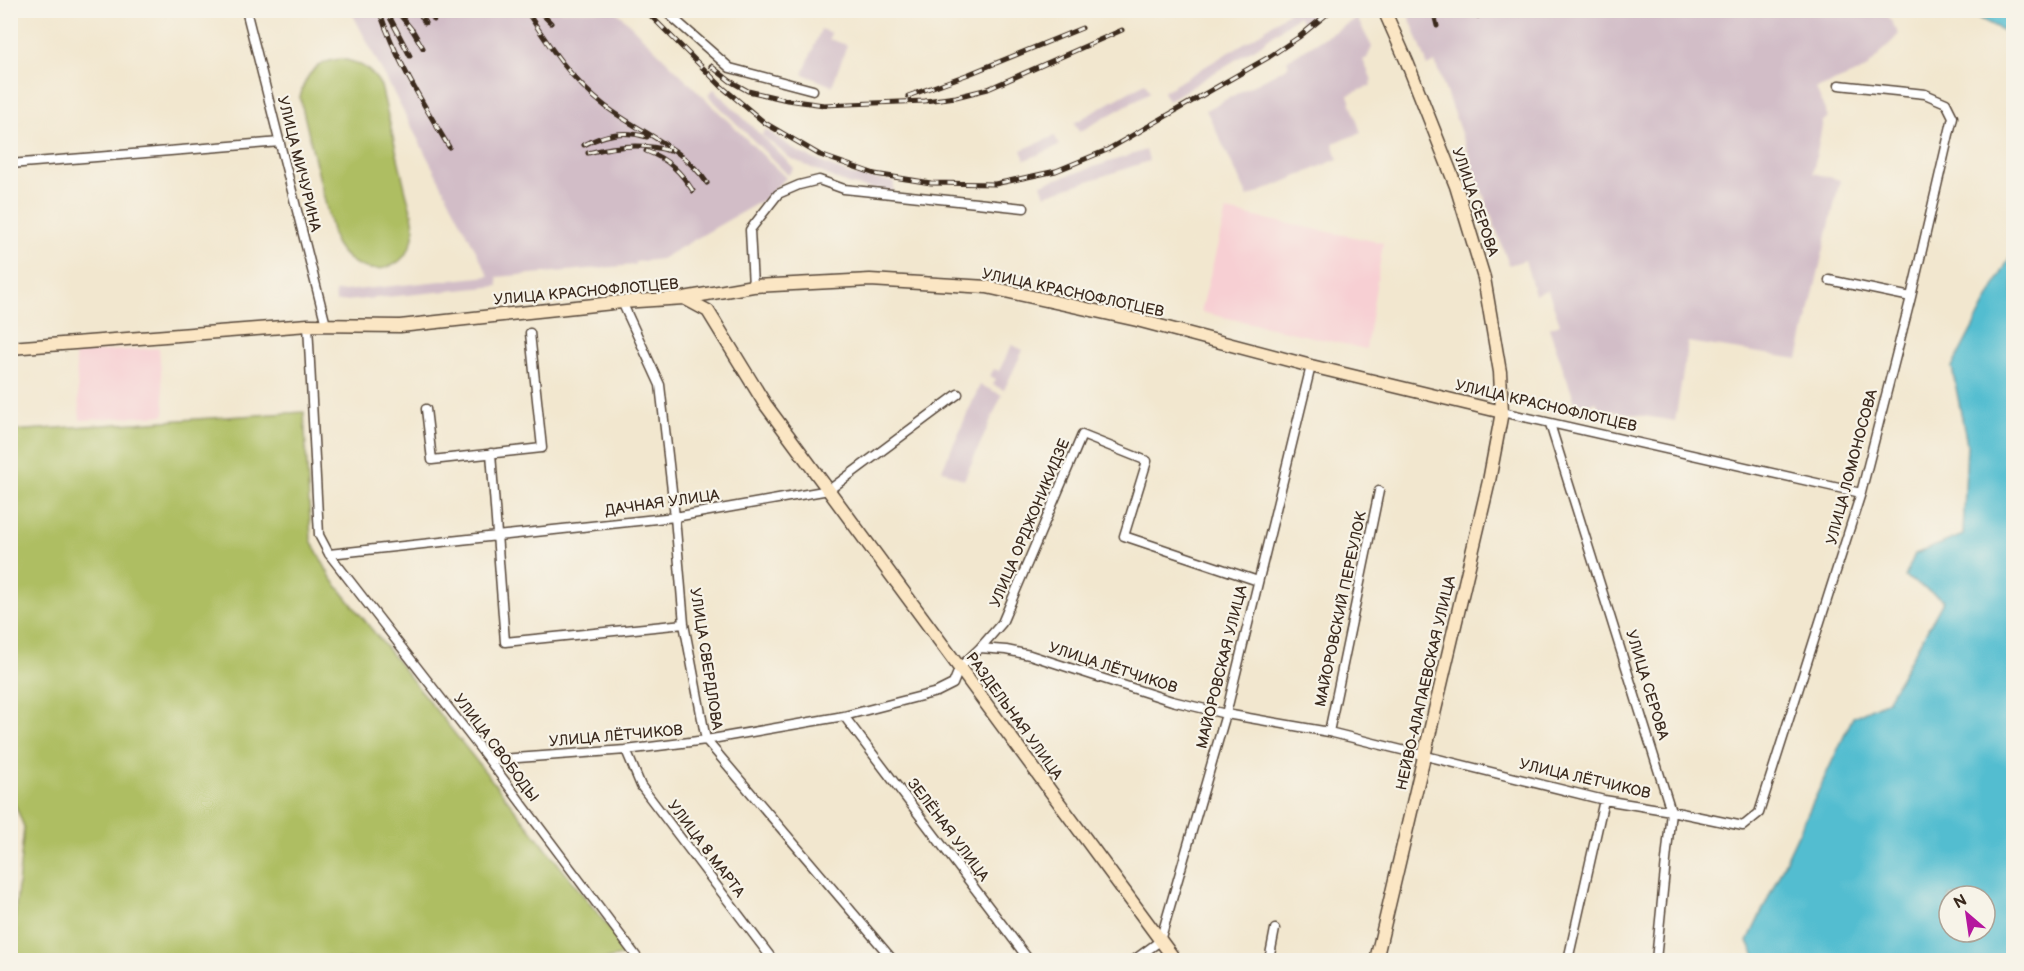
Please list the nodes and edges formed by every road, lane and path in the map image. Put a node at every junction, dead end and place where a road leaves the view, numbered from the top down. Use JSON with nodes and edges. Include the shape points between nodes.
{"nodes":[{"id":1,"x":246,"y":10,"type":"edge"},
{"id":2,"x":664,"y":10,"type":"edge"},
{"id":3,"x":1384,"y":10,"type":"edge"},
{"id":4,"x":1839,"y":85,"type":"dead end"},
{"id":5,"x":813,"y":90,"type":"dead end"},
{"id":6,"x":280,"y":142,"type":"junction"},
{"id":7,"x":10,"y":164,"type":"edge"},
{"id":8,"x":1024,"y":208,"type":"dead end"},
{"id":9,"x":1829,"y":280,"type":"dead end"},
{"id":10,"x":753,"y":286,"type":"junction"},
{"id":11,"x":1911,"y":297,"type":"junction"},
{"id":12,"x":684,"y":298,"type":"junction"},
{"id":13,"x":622,"y":302,"type":"junction"},
{"id":14,"x":308,"y":325,"type":"junction"},
{"id":15,"x":326,"y":325,"type":"junction"},
{"id":16,"x":530,"y":333,"type":"dead end"},
{"id":17,"x":10,"y":348,"type":"edge"},
{"id":18,"x":1311,"y":366,"type":"junction"},
{"id":19,"x":958,"y":394,"type":"dead end"},
{"id":20,"x":426,"y":409,"type":"dead end"},
{"id":21,"x":1502,"y":411,"type":"junction"},
{"id":22,"x":1550,"y":424,"type":"junction"},
{"id":23,"x":490,"y":453,"type":"junction"},
{"id":24,"x":829,"y":490,"type":"junction"},
{"id":25,"x":1379,"y":491,"type":"dead end"},
{"id":26,"x":1861,"y":493,"type":"junction"},
{"id":27,"x":675,"y":517,"type":"junction"},
{"id":28,"x":496,"y":535,"type":"junction"},
{"id":29,"x":329,"y":554,"type":"junction"},
{"id":30,"x":1258,"y":580,"type":"junction"},
{"id":31,"x":684,"y":624,"type":"junction"},
{"id":32,"x":980,"y":648,"type":"junction"},
{"id":33,"x":960,"y":667,"type":"junction"},
{"id":34,"x":1226,"y":714,"type":"junction"},
{"id":35,"x":844,"y":717,"type":"junction"},
{"id":36,"x":1329,"y":732,"type":"junction"},
{"id":37,"x":706,"y":741,"type":"junction"},
{"id":38,"x":626,"y":750,"type":"junction"},
{"id":39,"x":1424,"y":754,"type":"junction"},
{"id":40,"x":489,"y":760,"type":"junction"},
{"id":41,"x":1604,"y":800,"type":"junction"},
{"id":42,"x":1671,"y":811,"type":"junction"},
{"id":43,"x":1743,"y":826,"type":"joint"},
{"id":44,"x":1275,"y":929,"type":"dead end"},
{"id":45,"x":1160,"y":941,"type":"junction"},
{"id":46,"x":639,"y":960,"type":"edge"},
{"id":47,"x":773,"y":960,"type":"edge"},
{"id":48,"x":892,"y":960,"type":"edge"},
{"id":49,"x":1029,"y":960,"type":"edge"},
{"id":50,"x":1134,"y":960,"type":"edge"},
{"id":51,"x":1175,"y":960,"type":"edge"},
{"id":52,"x":1269,"y":960,"type":"edge"},
{"id":53,"x":1376,"y":960,"type":"edge"},
{"id":54,"x":1568,"y":960,"type":"edge"},
{"id":55,"x":1656,"y":960,"type":"edge"}],
"edges":[{"from":1,"to":6,"type":"street","name":"УЛИЦА МИЧУРИНА"},
{"from":2,"to":5,"type":"street","via":[[730,68]]},
{"from":3,"to":21,"type":"street","name":"УЛИЦА СЕРОВА","via":[[1456,186],[1484,278],[1500,372]]},
{"from":4,"to":11,"type":"street","name":"УЛИЦА ЛОМОНОСОВА","via":[[1925,94],[1946,103],[1953,117]]},
{"from":6,"to":7,"type":"street"},
{"from":6,"to":15,"type":"street","name":"УЛИЦА МИЧУРИНА"},
{"from":8,"to":10,"type":"street","via":[[844,189],[819,180],[799,185],[778,194],[750,231]]},
{"from":9,"to":11,"type":"street"},
{"from":10,"to":12,"type":"street","name":"УЛИЦА КРАСНОФЛОТЦЕВ"},
{"from":10,"to":18,"type":"street","name":"УЛИЦА КРАСНОФЛОТЦЕВ","via":[[870,280],[987,287],[1137,320]]},
{"from":11,"to":26,"type":"street","name":"УЛИЦА ЛОМОНОСОВА"},
{"from":12,"to":13,"type":"street","name":"УЛИЦА КРАСНОФЛОТЦЕВ"},
{"from":12,"to":24,"type":"street","name":"РАЗДЕЛЬНАЯ УЛИЦА","via":[[708,311],[765,404]]},
{"from":13,"to":15,"type":"street","name":"УЛИЦА КРАСНОФЛОТЦЕВ","via":[[400,326]]},
{"from":13,"to":27,"type":"street","name":"УЛИЦА СВЕРДЛОВА","via":[[660,385]]},
{"from":14,"to":15,"type":"street","name":"УЛИЦА КРАСНОФЛОТЦЕВ"},
{"from":14,"to":17,"type":"street","name":"УЛИЦА КРАСНОФЛОТЦЕВ"},
{"from":14,"to":29,"type":"street","via":[[319,535]]},
{"from":16,"to":23,"type":"street","via":[[542,447]]},
{"from":18,"to":21,"type":"street","name":"УЛИЦА КРАСНОФЛОТЦЕВ"},
{"from":18,"to":30,"type":"street","name":"МАЙОРОВСКАЯ УЛИЦА"},
{"from":19,"to":24,"type":"street"},
{"from":20,"to":23,"type":"street","via":[[432,460]]},
{"from":21,"to":22,"type":"street","name":"УЛИЦА КРАСНОФЛОТЦЕВ"},
{"from":21,"to":39,"type":"street","name":"НЕЙВО-АЛАПАЕВСКАЯ УЛИЦА"},
{"from":22,"to":26,"type":"street","name":"УЛИЦА КРАСНОФЛОТЦЕВ"},
{"from":22,"to":42,"type":"street","name":"УЛИЦА СЕРОВА"},
{"from":23,"to":28,"type":"street"},
{"from":24,"to":27,"type":"street","name":"ДАЧНАЯ УЛИЦА"},
{"from":24,"to":33,"type":"street","name":"РАЗДЕЛЬНАЯ УЛИЦА"},
{"from":25,"to":36,"type":"street","name":"МАЙОРОВСКИЙ ПЕРЕУЛОК"},
{"from":26,"to":43,"type":"street","name":"УЛИЦА ЛОМОНОСОВА","via":[[1759,813]]},
{"from":27,"to":28,"type":"street","name":"ДАЧНАЯ УЛИЦА"},
{"from":27,"to":31,"type":"street","name":"УЛИЦА СВЕРДЛОВА"},
{"from":28,"to":29,"type":"street","name":"ДАЧНАЯ УЛИЦА"},
{"from":28,"to":31,"type":"street","via":[[505,642]]},
{"from":29,"to":40,"type":"street","name":"УЛИЦА СВОБОДЫ"},
{"from":30,"to":32,"type":"street","name":"УЛИЦА ОРДЖОНИКИДЗЕ","via":[[1124,537],[1147,461],[1082,435],[1002,623]]},
{"from":30,"to":34,"type":"street","name":"МАЙОРОВСКАЯ УЛИЦА"},
{"from":31,"to":37,"type":"street","name":"УЛИЦА СВЕРДЛОВА"},
{"from":32,"to":33,"type":"street","name":"УЛИЦА ЛЁТЧИКОВ"},
{"from":32,"to":34,"type":"street","name":"УЛИЦА ЛЁТЧИКОВ","via":[[1030,655],[1172,701]]},
{"from":33,"to":35,"type":"street","name":"УЛИЦА ЛЁТЧИКОВ","via":[[953,684],[937,692]]},
{"from":33,"to":45,"type":"street","name":"РАЗДЕЛЬНАЯ УЛИЦА"},
{"from":34,"to":36,"type":"street","name":"УЛИЦА ЛЁТЧИКОВ"},
{"from":34,"to":45,"type":"street","name":"МАЙОРОВСКАЯ УЛИЦА"},
{"from":35,"to":37,"type":"street","name":"УЛИЦА ЛЁТЧИКОВ"},
{"from":35,"to":49,"type":"street","name":"ЗЕЛЁНАЯ УЛИЦА"},
{"from":36,"to":39,"type":"street","name":"УЛИЦА ЛЁТЧИКОВ"},
{"from":37,"to":38,"type":"street","name":"УЛИЦА ЛЁТЧИКОВ"},
{"from":37,"to":48,"type":"street","name":"УЛИЦА СВЕРДЛОВА"},
{"from":38,"to":40,"type":"street","name":"УЛИЦА ЛЁТЧИКОВ"},
{"from":38,"to":47,"type":"street","name":"УЛИЦА 8 МАРТА","via":[[641,786]]},
{"from":39,"to":41,"type":"street","name":"УЛИЦА ЛЁТЧИКОВ"},
{"from":39,"to":53,"type":"street","name":"НЕЙВО-АЛАПАЕВСКАЯ УЛИЦА"},
{"from":40,"to":46,"type":"street","name":"УЛИЦА СВОБОДЫ"},
{"from":41,"to":42,"type":"street","name":"УЛИЦА ЛЁТЧИКОВ"},
{"from":41,"to":54,"type":"street"},
{"from":42,"to":43,"type":"street","name":"УЛИЦА ЛЁТЧИКОВ"},
{"from":42,"to":55,"type":"street","name":"УЛИЦА СЕРОВА"},
{"from":44,"to":52,"type":"street"},
{"from":45,"to":50,"type":"street"},
{"from":45,"to":51,"type":"street","name":"РАЗДЕЛЬНАЯ УЛИЦА"}]}
